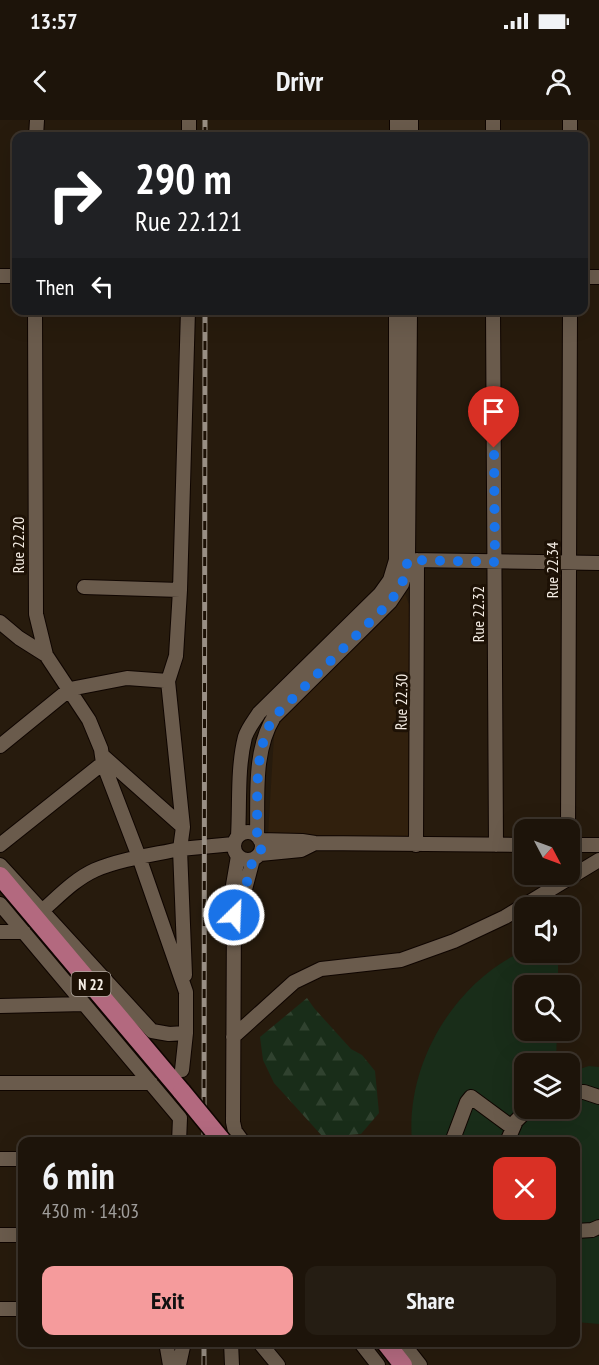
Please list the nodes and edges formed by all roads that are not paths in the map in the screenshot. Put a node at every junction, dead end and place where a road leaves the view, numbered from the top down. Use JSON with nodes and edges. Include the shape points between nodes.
{"nodes":[{"id":1,"x":35,"y":315,"type":"edge"},
{"id":2,"x":188,"y":315,"type":"edge"},
{"id":3,"x":396,"y":315,"type":"edge"},
{"id":4,"x":410,"y":315,"type":"edge"},
{"id":5,"x":494,"y":315,"type":"edge"},
{"id":6,"x":570,"y":315,"type":"edge"},
{"id":7,"x":407,"y":560,"type":"junction"},
{"id":8,"x":495,"y":562,"type":"junction"},
{"id":9,"x":569,"y":563,"type":"junction"},
{"id":10,"x":599,"y":563,"type":"edge"},
{"id":11,"x":84,"y":587,"type":"dead end"},
{"id":12,"x":180,"y":590,"type":"junction"},
{"id":13,"x":0,"y":622,"type":"edge"},
{"id":14,"x":46,"y":655,"type":"junction"},
{"id":15,"x":168,"y":681,"type":"junction"},
{"id":16,"x":70,"y":689,"type":"junction"},
{"id":17,"x":0,"y":746,"type":"edge"},
{"id":18,"x":103,"y":759,"type":"junction"},
{"id":19,"x":568,"y":819,"type":"edge"},
{"id":20,"x":183,"y":827,"type":"junction"},
{"id":21,"x":315,"y":843,"type":"junction"},
{"id":22,"x":0,"y":845,"type":"edge"},
{"id":23,"x":237,"y":845,"type":"junction"},
{"id":24,"x":416,"y":845,"type":"junction"},
{"id":25,"x":496,"y":845,"type":"junction"},
{"id":26,"x":514,"y":845,"type":"edge"},
{"id":27,"x":580,"y":845,"type":"edge"},
{"id":28,"x":599,"y":845,"type":"edge"},
{"id":29,"x":257,"y":847,"type":"junction"},
{"id":30,"x":180,"y":849,"type":"junction"},
{"id":31,"x":279,"y":852,"type":"junction"},
{"id":32,"x":139,"y":857,"type":"junction"},
{"id":33,"x":599,"y":860,"type":"edge"},
{"id":34,"x":0,"y":865,"type":"edge"},
{"id":35,"x":0,"y":876,"type":"edge"},
{"id":36,"x":248,"y":879,"type":"junction"},
{"id":37,"x":0,"y":891,"type":"edge"},
{"id":38,"x":0,"y":904,"type":"edge"},
{"id":39,"x":44,"y":910,"type":"junction"},
{"id":40,"x":234,"y":915,"type":"junction"},
{"id":41,"x":0,"y":932,"type":"edge"},
{"id":42,"x":24,"y":932,"type":"junction"},
{"id":43,"x":186,"y":992,"type":"junction"},
{"id":44,"x":84,"y":1004,"type":"junction"},
{"id":45,"x":0,"y":1006,"type":"edge"},
{"id":46,"x":186,"y":1033,"type":"junction"},
{"id":47,"x":233,"y":1037,"type":"junction"},
{"id":48,"x":182,"y":1070,"type":"dead end"},
{"id":49,"x":0,"y":1083,"type":"edge"},
{"id":50,"x":151,"y":1083,"type":"junction"},
{"id":51,"x":580,"y":1092,"type":"edge"},
{"id":52,"x":599,"y":1097,"type":"edge"},
{"id":53,"x":181,"y":1105,"type":"junction"},
{"id":54,"x":518,"y":1119,"type":"edge"},
{"id":55,"x":513,"y":1128,"type":"junction"},
{"id":56,"x":179,"y":1137,"type":"edge"},
{"id":57,"x":208,"y":1137,"type":"edge"},
{"id":58,"x":217,"y":1137,"type":"edge"},
{"id":59,"x":239,"y":1137,"type":"edge"},
{"id":60,"x":454,"y":1137,"type":"edge"},
{"id":61,"x":509,"y":1137,"type":"edge"},
{"id":62,"x":0,"y":1159,"type":"edge"},
{"id":63,"x":18,"y":1159,"type":"edge"},
{"id":64,"x":599,"y":1227,"type":"edge"},
{"id":65,"x":580,"y":1231,"type":"edge"},
{"id":66,"x":0,"y":1235,"type":"edge"},
{"id":67,"x":18,"y":1235,"type":"edge"},
{"id":68,"x":0,"y":1309,"type":"edge"},
{"id":69,"x":18,"y":1309,"type":"edge"},
{"id":70,"x":167,"y":1347,"type":"edge"},
{"id":71,"x":183,"y":1347,"type":"edge"},
{"id":72,"x":231,"y":1347,"type":"edge"},
{"id":73,"x":263,"y":1347,"type":"edge"},
{"id":74,"x":364,"y":1347,"type":"edge"},
{"id":75,"x":379,"y":1347,"type":"edge"},
{"id":76,"x":389,"y":1347,"type":"edge"},
{"id":77,"x":406,"y":1347,"type":"edge"},
{"id":78,"x":170,"y":1365,"type":"edge"},
{"id":79,"x":179,"y":1365,"type":"edge"},
{"id":80,"x":232,"y":1365,"type":"edge"},
{"id":81,"x":278,"y":1365,"type":"edge"},
{"id":82,"x":378,"y":1365,"type":"edge"},
{"id":83,"x":393,"y":1365,"type":"edge"},
{"id":84,"x":403,"y":1365,"type":"edge"},
{"id":85,"x":420,"y":1365,"type":"edge"}],
"edges":[{"from":1,"to":14,"type":"street","name":"Rue 22.20","via":[[34,583],[36,614]]},
{"from":2,"to":12,"type":"street"},
{"from":3,"to":7,"type":"street","name":"Rue 22.30"},
{"from":4,"to":7,"type":"street","name":"Rue 22.30"},
{"from":5,"to":8,"type":"street","name":"Rue 22.32"},
{"from":6,"to":9,"type":"street","name":"Rue 22.34"},
{"from":7,"to":8,"type":"street"},
{"from":7,"to":23,"type":"street","via":[[380,594],[259,713],[250,727],[242,762]]},
{"from":7,"to":24,"type":"street","name":"Rue 22.30"},
{"from":7,"to":29,"type":"street","via":[[402,584],[390,602],[274,717],[266,730],[260,756]]},
{"from":8,"to":9,"type":"street"},
{"from":8,"to":25,"type":"street","name":"Rue 22.32"},
{"from":9,"to":10,"type":"street"},
{"from":9,"to":19,"type":"street","name":"Rue 22.34"},
{"from":11,"to":12,"type":"street"},
{"from":12,"to":15,"type":"street","via":[[176,656]]},
{"from":13,"to":14,"type":"street"},
{"from":14,"to":16,"type":"street","name":"Rue 22.20"},
{"from":15,"to":16,"type":"street","via":[[127,678]]},
{"from":15,"to":20,"type":"street"},
{"from":16,"to":17,"type":"street"},
{"from":16,"to":18,"type":"street","name":"Rue 22.20","via":[[89,720]]},
{"from":18,"to":20,"type":"street"},
{"from":18,"to":22,"type":"street"},
{"from":18,"to":32,"type":"street","name":"Rue 22.20"},
{"from":20,"to":30,"type":"street"},
{"from":21,"to":24,"type":"street"},
{"from":21,"to":29,"type":"street"},
{"from":21,"to":31,"type":"street","via":[[301,850]]},
{"from":23,"to":29,"type":"street","via":[[249,832]]},
{"from":23,"to":29,"type":"street","via":[[245,860]]},
{"from":23,"to":30,"type":"street"},
{"from":23,"to":40,"type":"street","via":[[231,897]]},
{"from":24,"to":25,"type":"street"},
{"from":25,"to":26,"type":"street"},
{"from":27,"to":28,"type":"street"},
{"from":29,"to":31,"type":"street"},
{"from":29,"to":36,"type":"street"},
{"from":30,"to":32,"type":"street"},
{"from":30,"to":43,"type":"street"},
{"from":31,"to":36,"type":"street"},
{"from":32,"to":39,"type":"street","via":[[94,871],[71,885]]},
{"from":32,"to":43,"type":"street","name":"Rue 22.20"},
{"from":33,"to":47,"type":"street","via":[[505,917],[454,941],[401,960],[321,969],[294,982]]},
{"from":34,"to":39,"type":"street"},
{"from":35,"to":53,"type":"main road","number":"N 22"},
{"from":36,"to":40,"type":"street"},
{"from":37,"to":53,"type":"main road","number":"N 22"},
{"from":38,"to":42,"type":"street"},
{"from":39,"to":46,"type":"street","via":[[152,1031]]},
{"from":40,"to":47,"type":"street"},
{"from":41,"to":42,"type":"street"},
{"from":42,"to":44,"type":"street"},
{"from":43,"to":46,"type":"street"},
{"from":44,"to":45,"type":"street"},
{"from":44,"to":50,"type":"street"},
{"from":46,"to":48,"type":"street"},
{"from":47,"to":59,"type":"street","via":[[233,1112]]},
{"from":49,"to":50,"type":"street"},
{"from":50,"to":53,"type":"street"},
{"from":51,"to":52,"type":"street"},
{"from":53,"to":56,"type":"street"},
{"from":53,"to":57,"type":"main road","number":"N 22"},
{"from":53,"to":58,"type":"main road","number":"N 22","bridge":true},
{"from":54,"to":55,"type":"street"},
{"from":55,"to":60,"type":"street","via":[[471,1097]]},
{"from":55,"to":61,"type":"street"},
{"from":62,"to":63,"type":"street"},
{"from":64,"to":65,"type":"street"},
{"from":66,"to":67,"type":"street"},
{"from":68,"to":69,"type":"street"},
{"from":70,"to":78,"type":"street"},
{"from":71,"to":79,"type":"street"},
{"from":72,"to":80,"type":"street"},
{"from":73,"to":81,"type":"street"},
{"from":74,"to":82,"type":"street"},
{"from":75,"to":83,"type":"main road"},
{"from":76,"to":84,"type":"main road"},
{"from":77,"to":85,"type":"street"}]}
